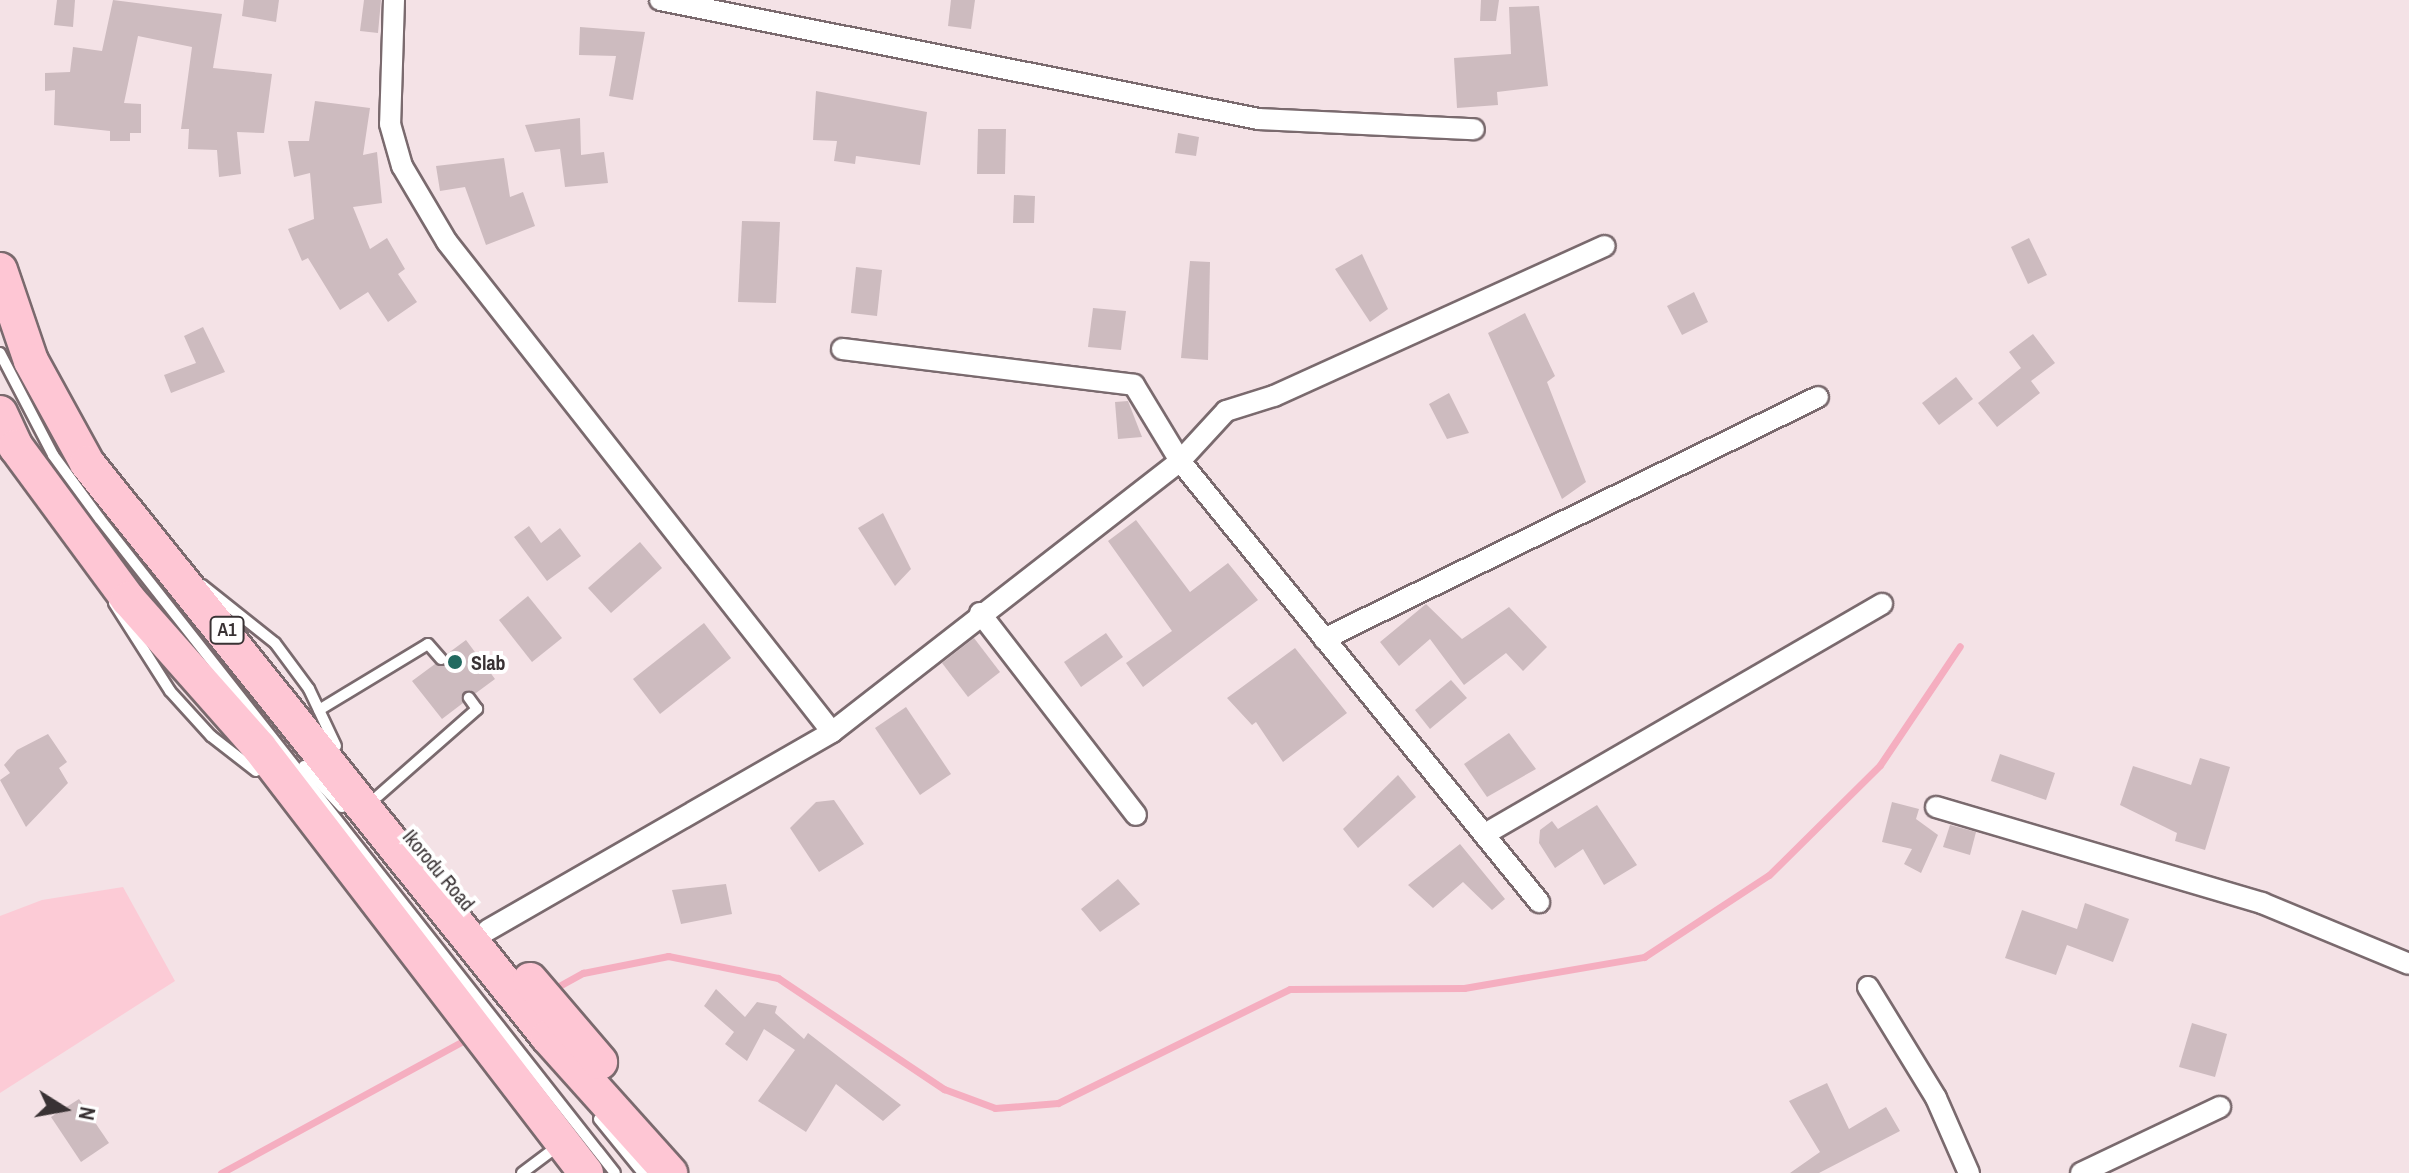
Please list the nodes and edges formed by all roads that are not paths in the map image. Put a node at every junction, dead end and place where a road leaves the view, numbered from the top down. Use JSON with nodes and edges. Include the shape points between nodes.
{"nodes":[{"id":1,"x":394,"y":0,"type":"edge"},
{"id":2,"x":660,"y":0,"type":"edge"},
{"id":3,"x":1474,"y":129,"type":"dead end"},
{"id":4,"x":1605,"y":246,"type":"dead end"},
{"id":5,"x":0,"y":270,"type":"edge"},
{"id":6,"x":842,"y":349,"type":"dead end"},
{"id":7,"x":0,"y":353,"type":"edge"},
{"id":8,"x":1818,"y":397,"type":"dead end"},
{"id":9,"x":0,"y":413,"type":"edge"},
{"id":10,"x":8,"y":452,"type":"edge"},
{"id":11,"x":1180,"y":461,"type":"junction"},
{"id":12,"x":86,"y":543,"type":"junction"},
{"id":13,"x":180,"y":571,"type":"junction"},
{"id":14,"x":128,"y":599,"type":"junction"},
{"id":15,"x":1882,"y":604,"type":"dead end"},
{"id":16,"x":980,"y":613,"type":"junction"},
{"id":17,"x":1324,"y":639,"type":"junction"},
{"id":18,"x":441,"y":659,"type":"dead end"},
{"id":19,"x":469,"y":698,"type":"dead end"},
{"id":20,"x":319,"y":710,"type":"junction"},
{"id":21,"x":269,"y":727,"type":"junction"},
{"id":22,"x":832,"y":732,"type":"junction"},
{"id":23,"x":336,"y":746,"type":"junction"},
{"id":24,"x":256,"y":771,"type":"junction"},
{"id":25,"x":378,"y":796,"type":"junction"},
{"id":26,"x":1936,"y":807,"type":"dead end"},
{"id":27,"x":1136,"y":815,"type":"dead end"},
{"id":28,"x":1485,"y":834,"type":"junction"},
{"id":29,"x":1539,"y":902,"type":"dead end"},
{"id":30,"x":488,"y":930,"type":"junction"},
{"id":31,"x":2409,"y":964,"type":"edge"},
{"id":32,"x":474,"y":982,"type":"junction"},
{"id":33,"x":1868,"y":987,"type":"dead end"},
{"id":34,"x":530,"y":1050,"type":"junction"},
{"id":35,"x":577,"y":1091,"type":"dead end"},
{"id":36,"x":586,"y":1103,"type":"dead end"},
{"id":37,"x":2220,"y":1107,"type":"dead end"},
{"id":38,"x":564,"y":1161,"type":"edge"},
{"id":39,"x":522,"y":1173,"type":"edge"},
{"id":40,"x":586,"y":1173,"type":"edge"},
{"id":41,"x":615,"y":1173,"type":"edge"},
{"id":42,"x":643,"y":1173,"type":"edge"},
{"id":43,"x":670,"y":1173,"type":"edge"},
{"id":44,"x":692,"y":1173,"type":"edge"},
{"id":45,"x":1969,"y":1173,"type":"edge"},
{"id":46,"x":2081,"y":1173,"type":"edge"}],
"edges":[{"from":1,"to":22,"type":"street","via":[[390,124],[402,166],[447,242]]},
{"from":2,"to":3,"type":"street","via":[[1258,119]]},
{"from":4,"to":11,"type":"street","via":[[1274,396],[1226,411]]},
{"from":5,"to":13,"type":"highway","name":"Ikorodu Road","number":"A1","via":[[31,361],[56,413],[87,463]]},
{"from":6,"to":11,"type":"street","via":[[1134,385]]},
{"from":7,"to":21,"type":"lane","via":[[53,455]]},
{"from":8,"to":17,"type":"street"},
{"from":9,"to":10,"type":"highway","name":"Ikorodu Road","number":"A1"},
{"from":10,"to":12,"type":"highway","name":"Ikorodu Road","number":"A1"},
{"from":11,"to":16,"type":"street"},
{"from":11,"to":17,"type":"street"},
{"from":12,"to":14,"type":"highway","name":"Ikorodu Road","number":"A1"},
{"from":12,"to":24,"type":"lane","via":[[128,633],[170,691],[211,736]]},
{"from":13,"to":20,"type":"lane","via":[[233,605],[275,643]]},
{"from":13,"to":23,"type":"highway","name":"Ikorodu Road","number":"A1"},
{"from":13,"to":32,"type":"highway","name":"Ikorodu Road","number":"A1"},
{"from":14,"to":24,"type":"highway","name":"Ikorodu Road","number":"A1"},
{"from":14,"to":32,"type":"highway","name":"Ikorodu Road","number":"A1"},
{"from":15,"to":28,"type":"street"},
{"from":16,"to":22,"type":"street"},
{"from":16,"to":27,"type":"street"},
{"from":17,"to":28,"type":"street"},
{"from":18,"to":20,"type":"lane","via":[[428,644]]},
{"from":19,"to":25,"type":"lane","via":[[477,709]]},
{"from":20,"to":23,"type":"lane"},
{"from":21,"to":32,"type":"lane"},
{"from":21,"to":32,"type":"lane","via":[[382,849]]},
{"from":22,"to":30,"type":"street"},
{"from":23,"to":25,"type":"highway","name":"Ikorodu Road","number":"A1"},
{"from":24,"to":32,"type":"highway","name":"Ikorodu Road","number":"A1"},
{"from":25,"to":30,"type":"highway","name":"Ikorodu Road","number":"A1"},
{"from":26,"to":31,"type":"street","via":[[2262,903]]},
{"from":28,"to":29,"type":"street"},
{"from":30,"to":32,"type":"highway","name":"Ikorodu Road","number":"A1"},
{"from":32,"to":34,"type":"highway","name":"Ikorodu Road","number":"A1"},
{"from":32,"to":34,"type":"highway","name":"Ikorodu Road","number":"A1"},
{"from":33,"to":45,"type":"street","via":[[1936,1098]]},
{"from":34,"to":35,"type":"lane"},
{"from":34,"to":38,"type":"highway","name":"Ikorodu Road","number":"A1"},
{"from":34,"to":40,"type":"highway","name":"Ikorodu Road","number":"A1"},
{"from":34,"to":41,"type":"lane"},
{"from":34,"to":43,"type":"highway","name":"Ikorodu Road","number":"A1"},
{"from":34,"to":44,"type":"highway","name":"Ikorodu Road","number":"A1"},
{"from":36,"to":42,"type":"lane"},
{"from":37,"to":46,"type":"street"},
{"from":38,"to":39,"type":"lane"}]}
